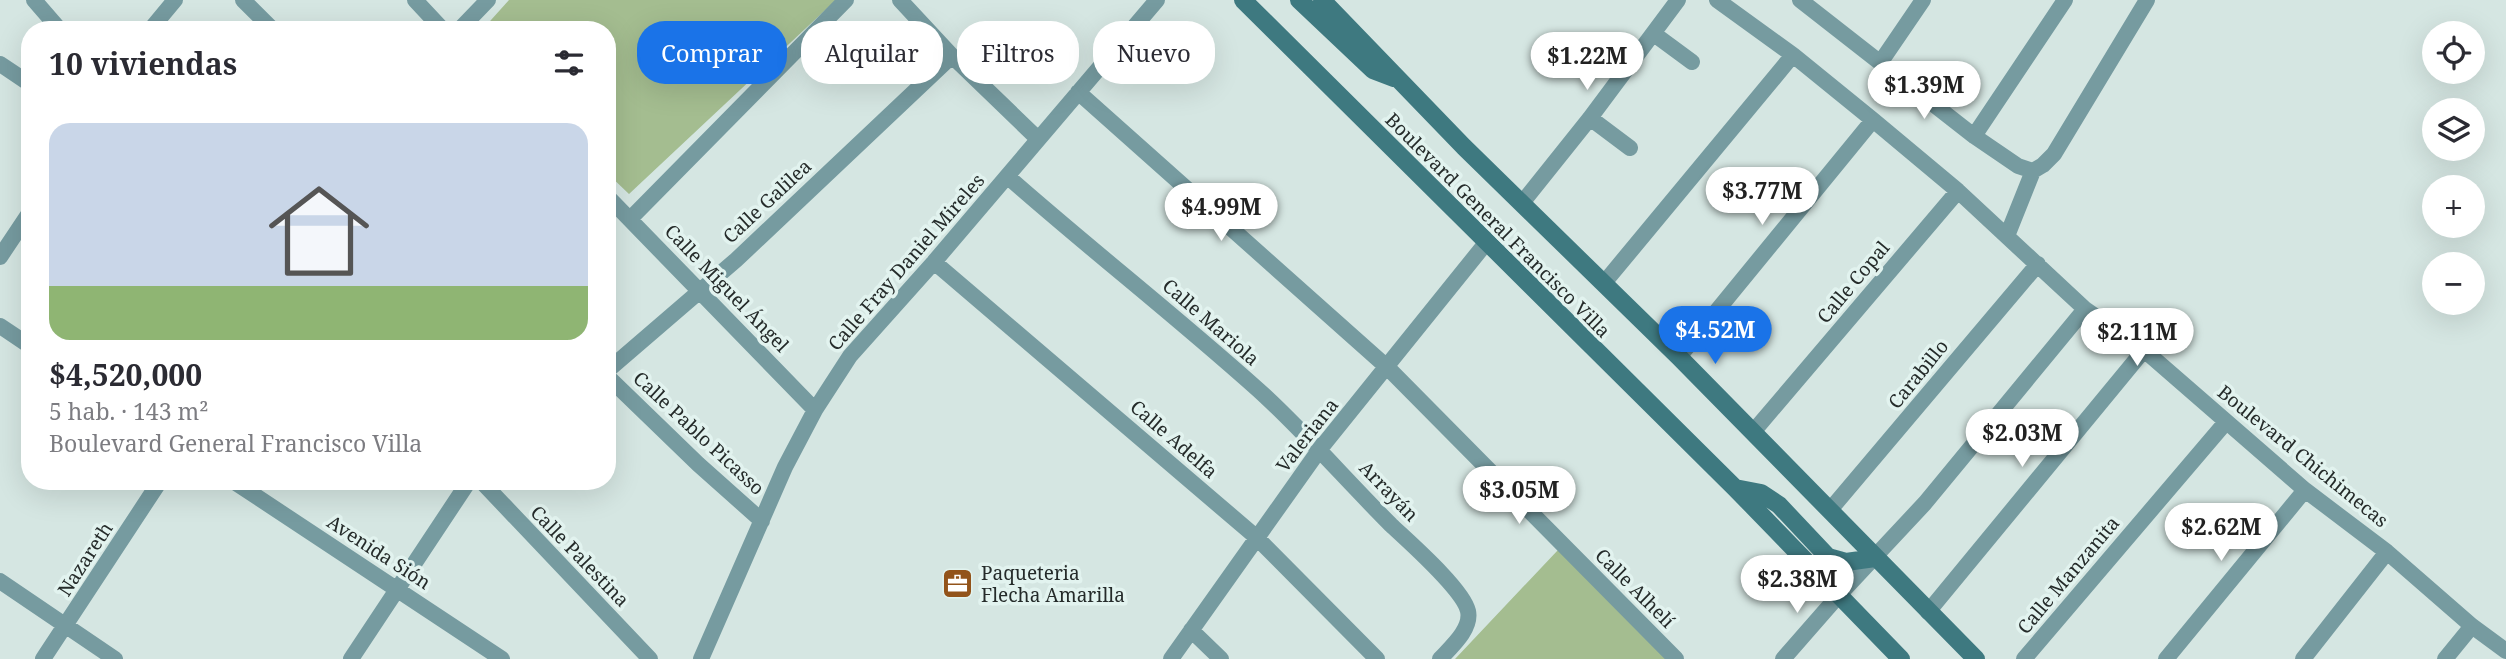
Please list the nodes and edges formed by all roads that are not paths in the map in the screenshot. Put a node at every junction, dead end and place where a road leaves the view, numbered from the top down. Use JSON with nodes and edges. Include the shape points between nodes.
{"nodes":[{"id":1,"x":34,"y":0,"type":"edge"},
{"id":2,"x":175,"y":0,"type":"edge"},
{"id":3,"x":243,"y":0,"type":"edge"},
{"id":4,"x":415,"y":0,"type":"edge"},
{"id":5,"x":488,"y":0,"type":"edge"},
{"id":6,"x":846,"y":0,"type":"edge"},
{"id":7,"x":900,"y":0,"type":"edge"},
{"id":8,"x":1157,"y":0,"type":"edge"},
{"id":9,"x":1243,"y":0,"type":"edge"},
{"id":10,"x":1299,"y":0,"type":"edge"},
{"id":11,"x":1322,"y":0,"type":"edge"},
{"id":12,"x":1678,"y":0,"type":"edge"},
{"id":13,"x":1717,"y":0,"type":"edge"},
{"id":14,"x":1800,"y":0,"type":"edge"},
{"id":15,"x":1923,"y":0,"type":"edge"},
{"id":16,"x":2065,"y":0,"type":"edge"},
{"id":17,"x":2147,"y":0,"type":"edge"},
{"id":18,"x":52,"y":21,"type":"edge"},
{"id":19,"x":158,"y":21,"type":"edge"},
{"id":20,"x":264,"y":21,"type":"edge"},
{"id":21,"x":435,"y":21,"type":"edge"},
{"id":22,"x":468,"y":21,"type":"edge"},
{"id":23,"x":1654,"y":34,"type":"junction"},
{"id":24,"x":952,"y":55,"type":"junction"},
{"id":25,"x":1793,"y":55,"type":"junction"},
{"id":26,"x":1692,"y":62,"type":"dead end"},
{"id":27,"x":1880,"y":63,"type":"junction"},
{"id":28,"x":0,"y":64,"type":"edge"},
{"id":29,"x":21,"y":78,"type":"edge"},
{"id":30,"x":1401,"y":81,"type":"junction"},
{"id":31,"x":1078,"y":92,"type":"junction"},
{"id":32,"x":1590,"y":118,"type":"junction"},
{"id":33,"x":1873,"y":120,"type":"junction"},
{"id":34,"x":1974,"y":136,"type":"junction"},
{"id":35,"x":1038,"y":139,"type":"junction"},
{"id":36,"x":1630,"y":148,"type":"dead end"},
{"id":37,"x":2033,"y":171,"type":"junction"},
{"id":38,"x":1007,"y":176,"type":"junction"},
{"id":39,"x":1958,"y":191,"type":"junction"},
{"id":40,"x":1522,"y":203,"type":"junction"},
{"id":41,"x":616,"y":205,"type":"edge"},
{"id":42,"x":630,"y":219,"type":"junction"},
{"id":43,"x":21,"y":226,"type":"edge"},
{"id":44,"x":2007,"y":236,"type":"junction"},
{"id":45,"x":1486,"y":243,"type":"junction"},
{"id":46,"x":0,"y":257,"type":"edge"},
{"id":47,"x":933,"y":262,"type":"junction"},
{"id":48,"x":2038,"y":264,"type":"junction"},
{"id":49,"x":1604,"y":283,"type":"junction"},
{"id":50,"x":700,"y":290,"type":"junction"},
{"id":51,"x":2085,"y":309,"type":"junction"},
{"id":52,"x":0,"y":326,"type":"edge"},
{"id":53,"x":21,"y":340,"type":"edge"},
{"id":54,"x":2144,"y":350,"type":"junction"},
{"id":55,"x":1679,"y":357,"type":"junction"},
{"id":56,"x":616,"y":366,"type":"edge"},
{"id":57,"x":1388,"y":368,"type":"junction"},
{"id":58,"x":616,"y":383,"type":"edge"},
{"id":59,"x":816,"y":410,"type":"junction"},
{"id":60,"x":2226,"y":422,"type":"junction"},
{"id":61,"x":1753,"y":432,"type":"junction"},
{"id":62,"x":1320,"y":449,"type":"junction"},
{"id":63,"x":1735,"y":488,"type":"junction"},
{"id":64,"x":154,"y":490,"type":"edge"},
{"id":65,"x":247,"y":490,"type":"edge"},
{"id":66,"x":463,"y":490,"type":"edge"},
{"id":67,"x":490,"y":490,"type":"edge"},
{"id":68,"x":2305,"y":490,"type":"junction"},
{"id":69,"x":1830,"y":510,"type":"junction"},
{"id":70,"x":762,"y":521,"type":"junction"},
{"id":71,"x":1256,"y":537,"type":"junction"},
{"id":72,"x":2387,"y":552,"type":"junction"},
{"id":73,"x":1875,"y":558,"type":"junction"},
{"id":74,"x":0,"y":581,"type":"edge"},
{"id":75,"x":397,"y":589,"type":"junction"},
{"id":76,"x":1839,"y":595,"type":"junction"},
{"id":77,"x":1928,"y":612,"type":"junction"},
{"id":78,"x":66,"y":626,"type":"junction"},
{"id":79,"x":2472,"y":626,"type":"junction"},
{"id":80,"x":1191,"y":630,"type":"junction"},
{"id":81,"x":2506,"y":651,"type":"edge"},
{"id":82,"x":43,"y":659,"type":"edge"},
{"id":83,"x":115,"y":659,"type":"edge"},
{"id":84,"x":351,"y":659,"type":"edge"},
{"id":85,"x":502,"y":659,"type":"edge"},
{"id":86,"x":650,"y":659,"type":"edge"},
{"id":87,"x":701,"y":659,"type":"edge"},
{"id":88,"x":1171,"y":659,"type":"edge"},
{"id":89,"x":1221,"y":659,"type":"edge"},
{"id":90,"x":1377,"y":659,"type":"edge"},
{"id":91,"x":1440,"y":659,"type":"edge"},
{"id":92,"x":1676,"y":659,"type":"edge"},
{"id":93,"x":1783,"y":659,"type":"edge"},
{"id":94,"x":1901,"y":659,"type":"edge"},
{"id":95,"x":1976,"y":659,"type":"edge"},
{"id":96,"x":2024,"y":659,"type":"edge"},
{"id":97,"x":2166,"y":659,"type":"edge"},
{"id":98,"x":2303,"y":659,"type":"edge"},
{"id":99,"x":2445,"y":659,"type":"edge"}],
"edges":[{"from":1,"to":18,"type":"street"},
{"from":2,"to":19,"type":"street"},
{"from":3,"to":20,"type":"street"},
{"from":4,"to":21,"type":"street"},
{"from":5,"to":22,"type":"street"},
{"from":6,"to":42,"type":"street"},
{"from":7,"to":24,"type":"street"},
{"from":8,"to":31,"type":"street","name":"Calle Fray Daniel Mireles"},
{"from":9,"to":45,"type":"main road","name":"Boulevard General Francisco Villa"},
{"from":10,"to":30,"type":"main road","via":[[1373,70]]},
{"from":11,"to":30,"type":"main road","name":"Boulevard General Francisco Villa"},
{"from":12,"to":23,"type":"street"},
{"from":13,"to":25,"type":"street","name":"Boulevard Chichimecas"},
{"from":14,"to":27,"type":"street"},
{"from":15,"to":27,"type":"street"},
{"from":16,"to":34,"type":"street"},
{"from":17,"to":37,"type":"street","via":[[2054,154]]},
{"from":23,"to":26,"type":"street"},
{"from":23,"to":32,"type":"street"},
{"from":24,"to":35,"type":"street"},
{"from":24,"to":50,"type":"street","name":"Calle Galilea"},
{"from":25,"to":33,"type":"street","name":"Boulevard Chichimecas"},
{"from":25,"to":49,"type":"street"},
{"from":27,"to":34,"type":"street"},
{"from":28,"to":29,"type":"street"},
{"from":30,"to":40,"type":"main road","name":"Boulevard General Francisco Villa"},
{"from":31,"to":35,"type":"street","name":"Calle Fray Daniel Mireles"},
{"from":31,"to":57,"type":"street","name":"Calle Alhelí"},
{"from":32,"to":36,"type":"street"},
{"from":32,"to":40,"type":"street"},
{"from":33,"to":39,"type":"street","name":"Boulevard Chichimecas"},
{"from":33,"to":55,"type":"street"},
{"from":34,"to":37,"type":"street"},
{"from":35,"to":38,"type":"street","name":"Calle Fray Daniel Mireles"},
{"from":37,"to":44,"type":"street"},
{"from":38,"to":47,"type":"street","name":"Calle Fray Daniel Mireles"},
{"from":38,"to":62,"type":"street","name":"Calle Mariola"},
{"from":39,"to":44,"type":"street","name":"Boulevard Chichimecas"},
{"from":39,"to":61,"type":"street","name":"Calle Copal"},
{"from":40,"to":49,"type":"main road","name":"Boulevard General Francisco Villa"},
{"from":41,"to":42,"type":"street","name":"Calle Miguel Ángel"},
{"from":42,"to":50,"type":"street","name":"Calle Miguel Ángel"},
{"from":43,"to":46,"type":"street"},
{"from":44,"to":48,"type":"street","name":"Boulevard Chichimecas"},
{"from":45,"to":57,"type":"street","name":"Valeriana"},
{"from":45,"to":63,"type":"main road","name":"Boulevard General Francisco Villa"},
{"from":47,"to":59,"type":"street","name":"Calle Fray Daniel Mireles","via":[[850,356]]},
{"from":47,"to":71,"type":"street","name":"Calle Adelfa"},
{"from":48,"to":51,"type":"street","name":"Boulevard Chichimecas"},
{"from":48,"to":69,"type":"street","name":"Carabillo"},
{"from":49,"to":55,"type":"main road","name":"Boulevard General Francisco Villa"},
{"from":50,"to":56,"type":"street","name":"Calle Galilea"},
{"from":50,"to":59,"type":"street","name":"Calle Miguel Ángel"},
{"from":51,"to":54,"type":"street","name":"Boulevard Chichimecas"},
{"from":51,"to":73,"type":"street"},
{"from":52,"to":53,"type":"street"},
{"from":54,"to":60,"type":"street","name":"Boulevard Chichimecas"},
{"from":54,"to":77,"type":"street"},
{"from":55,"to":61,"type":"main road","name":"Boulevard General Francisco Villa"},
{"from":57,"to":62,"type":"street","name":"Valeriana"},
{"from":57,"to":92,"type":"street","name":"Calle Alhelí"},
{"from":58,"to":70,"type":"street","name":"Calle Pablo Picasso"},
{"from":59,"to":70,"type":"street","name":"Calle Fray Daniel Mireles"},
{"from":60,"to":68,"type":"street","name":"Boulevard Chichimecas"},
{"from":60,"to":96,"type":"street","name":"Calle Manzanita"},
{"from":61,"to":69,"type":"main road","name":"Boulevard General Francisco Villa"},
{"from":62,"to":71,"type":"street","name":"Valeriana"},
{"from":62,"to":91,"type":"street","name":"Arrayán","via":[[1457,591],[1468,610],[1468,621]]},
{"from":63,"to":73,"type":"main road","via":[[1761,493],[1779,505],[1828,557],[1846,562]]},
{"from":63,"to":76,"type":"main road","name":"Boulevard General Francisco Villa"},
{"from":64,"to":78,"type":"street","name":"Nazareth"},
{"from":65,"to":75,"type":"street","name":"Avenida Sión"},
{"from":66,"to":75,"type":"street"},
{"from":67,"to":86,"type":"street","name":"Calle Palestina"},
{"from":68,"to":72,"type":"street","name":"Boulevard Chichimecas"},
{"from":68,"to":97,"type":"street"},
{"from":69,"to":73,"type":"main road","name":"Boulevard General Francisco Villa"},
{"from":70,"to":87,"type":"street","name":"Calle Fray Daniel Mireles"},
{"from":71,"to":80,"type":"street","name":"Valeriana"},
{"from":71,"to":90,"type":"street","name":"Calle Adelfa"},
{"from":72,"to":79,"type":"street","name":"Boulevard Chichimecas"},
{"from":72,"to":98,"type":"street"},
{"from":73,"to":76,"type":"street"},
{"from":73,"to":77,"type":"main road","name":"Boulevard General Francisco Villa"},
{"from":74,"to":78,"type":"street"},
{"from":75,"to":84,"type":"street"},
{"from":75,"to":85,"type":"street","name":"Avenida Sión"},
{"from":76,"to":93,"type":"street"},
{"from":76,"to":94,"type":"main road","name":"Boulevard General Francisco Villa"},
{"from":77,"to":95,"type":"main road","name":"Boulevard General Francisco Villa"},
{"from":78,"to":82,"type":"street","name":"Nazareth"},
{"from":78,"to":83,"type":"street"},
{"from":79,"to":81,"type":"street","name":"Boulevard Chichimecas"},
{"from":79,"to":99,"type":"street"},
{"from":80,"to":88,"type":"street","name":"Valeriana"},
{"from":80,"to":89,"type":"street"}]}
